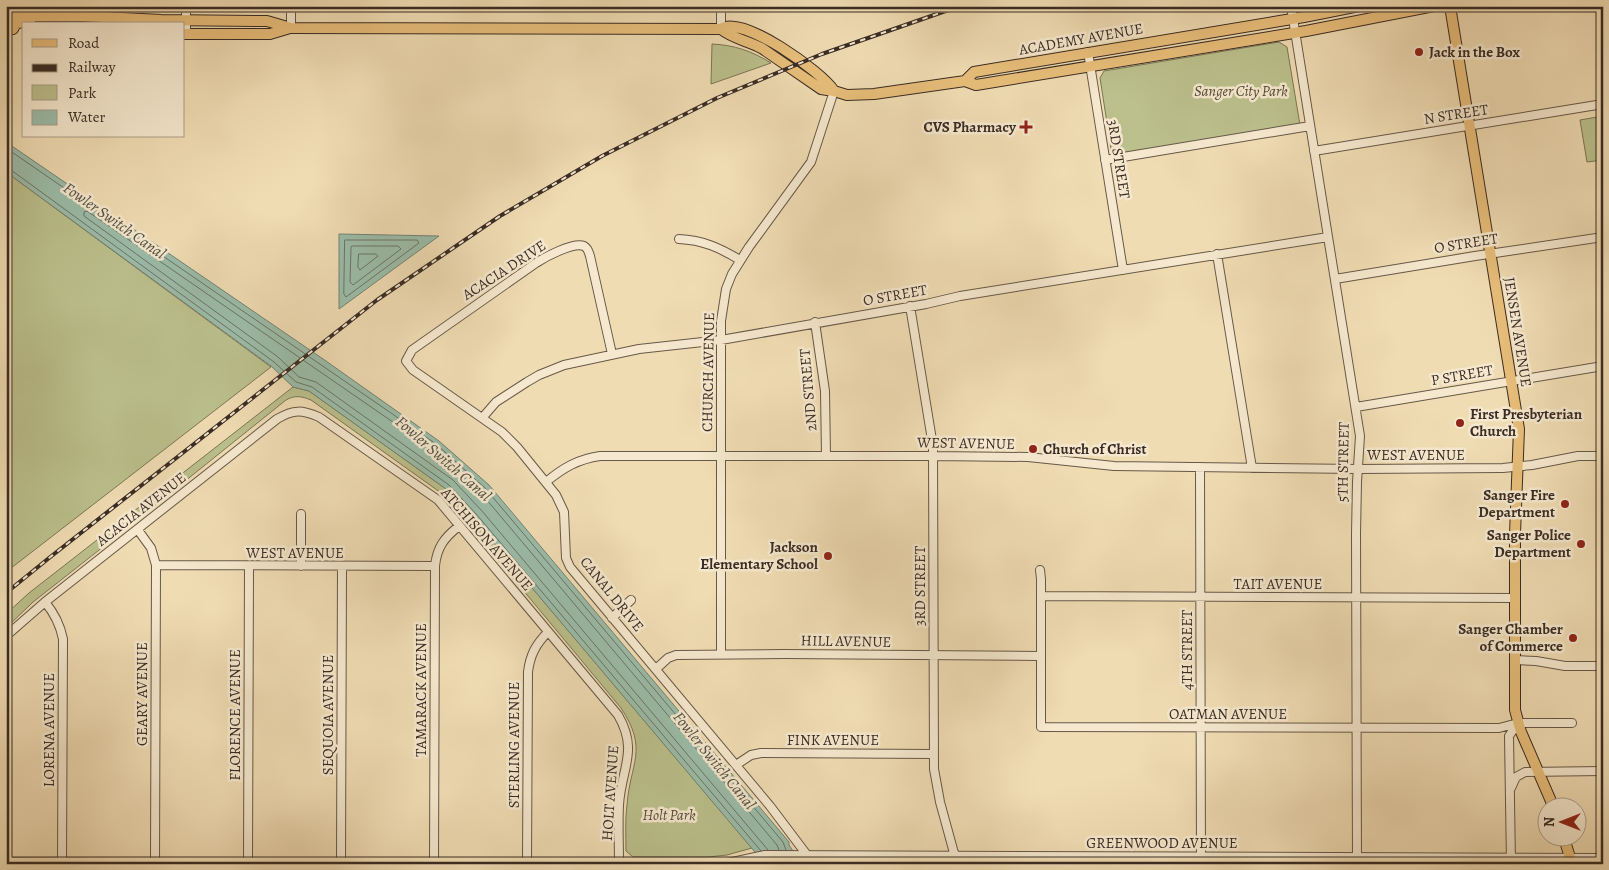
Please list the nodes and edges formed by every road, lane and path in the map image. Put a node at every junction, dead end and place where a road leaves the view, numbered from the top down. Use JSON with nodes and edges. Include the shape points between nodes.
{"nodes":[{"id":1,"x":186,"y":6,"type":"edge"},
{"id":2,"x":291,"y":6,"type":"edge"},
{"id":3,"x":721,"y":6,"type":"edge"},
{"id":4,"x":1291,"y":6,"type":"edge"},
{"id":5,"x":1358,"y":6,"type":"edge"},
{"id":6,"x":1434,"y":6,"type":"edge"},
{"id":7,"x":1450,"y":6,"type":"edge"},
{"id":8,"x":6,"y":16,"type":"edge"},
{"id":9,"x":75,"y":16,"type":"junction"},
{"id":10,"x":1293,"y":19,"type":"junction"},
{"id":11,"x":186,"y":20,"type":"junction"},
{"id":12,"x":39,"y":22,"type":"edge"},
{"id":13,"x":291,"y":28,"type":"junction"},
{"id":14,"x":721,"y":29,"type":"junction"},
{"id":15,"x":1220,"y":31,"type":"junction"},
{"id":16,"x":1295,"y":32,"type":"junction"},
{"id":17,"x":185,"y":34,"type":"edge"},
{"id":18,"x":1182,"y":51,"type":"junction"},
{"id":19,"x":1088,"y":52,"type":"junction"},
{"id":20,"x":1090,"y":65,"type":"junction"},
{"id":21,"x":965,"y":81,"type":"junction"},
{"id":22,"x":834,"y":91,"type":"junction"},
{"id":23,"x":1603,"y":104,"type":"edge"},
{"id":24,"x":1310,"y":126,"type":"junction"},
{"id":25,"x":1470,"y":126,"type":"junction"},
{"id":26,"x":1314,"y":150,"type":"junction"},
{"id":27,"x":1105,"y":160,"type":"junction"},
{"id":28,"x":1328,"y":237,"type":"junction"},
{"id":29,"x":1603,"y":237,"type":"edge"},
{"id":30,"x":679,"y":240,"type":"dead end"},
{"id":31,"x":1490,"y":253,"type":"junction"},
{"id":32,"x":1217,"y":254,"type":"junction"},
{"id":33,"x":740,"y":260,"type":"junction"},
{"id":34,"x":1123,"y":270,"type":"junction"},
{"id":35,"x":1335,"y":279,"type":"junction"},
{"id":36,"x":910,"y":306,"type":"junction"},
{"id":37,"x":815,"y":322,"type":"junction"},
{"id":38,"x":721,"y":340,"type":"junction"},
{"id":39,"x":612,"y":354,"type":"junction"},
{"id":40,"x":406,"y":361,"type":"joint"},
{"id":41,"x":1603,"y":366,"type":"edge"},
{"id":42,"x":1511,"y":381,"type":"junction"},
{"id":43,"x":1356,"y":407,"type":"junction"},
{"id":44,"x":298,"y":411,"type":"joint"},
{"id":45,"x":482,"y":417,"type":"junction"},
{"id":46,"x":720,"y":456,"type":"junction"},
{"id":47,"x":826,"y":456,"type":"junction"},
{"id":48,"x":933,"y":456,"type":"junction"},
{"id":49,"x":1603,"y":456,"type":"edge"},
{"id":50,"x":1200,"y":467,"type":"junction"},
{"id":51,"x":1517,"y":467,"type":"junction"},
{"id":52,"x":1252,"y":468,"type":"junction"},
{"id":53,"x":1358,"y":469,"type":"junction"},
{"id":54,"x":546,"y":482,"type":"junction"},
{"id":55,"x":301,"y":514,"type":"dead end"},
{"id":56,"x":459,"y":526,"type":"junction"},
{"id":57,"x":138,"y":530,"type":"junction"},
{"id":58,"x":156,"y":565,"type":"junction"},
{"id":59,"x":249,"y":566,"type":"junction"},
{"id":60,"x":301,"y":566,"type":"junction"},
{"id":61,"x":435,"y":566,"type":"junction"},
{"id":62,"x":342,"y":567,"type":"junction"},
{"id":63,"x":1040,"y":570,"type":"dead end"},
{"id":64,"x":1041,"y":596,"type":"junction"},
{"id":65,"x":1201,"y":597,"type":"junction"},
{"id":66,"x":1357,"y":598,"type":"junction"},
{"id":67,"x":1514,"y":598,"type":"junction"},
{"id":68,"x":631,"y":600,"type":"dead end"},
{"id":69,"x":45,"y":602,"type":"junction"},
{"id":70,"x":612,"y":618,"type":"junction"},
{"id":71,"x":548,"y":632,"type":"junction"},
{"id":72,"x":6,"y":636,"type":"edge"},
{"id":73,"x":721,"y":654,"type":"junction"},
{"id":74,"x":934,"y":655,"type":"junction"},
{"id":75,"x":1040,"y":656,"type":"junction"},
{"id":76,"x":1514,"y":660,"type":"junction"},
{"id":77,"x":1603,"y":666,"type":"edge"},
{"id":78,"x":656,"y":670,"type":"junction"},
{"id":79,"x":1518,"y":723,"type":"junction"},
{"id":80,"x":1572,"y":723,"type":"dead end"},
{"id":81,"x":623,"y":724,"type":"joint"},
{"id":82,"x":1201,"y":728,"type":"junction"},
{"id":83,"x":1356,"y":728,"type":"junction"},
{"id":84,"x":934,"y":754,"type":"junction"},
{"id":85,"x":736,"y":765,"type":"junction"},
{"id":86,"x":1538,"y":771,"type":"junction"},
{"id":87,"x":1603,"y":771,"type":"edge"},
{"id":88,"x":1511,"y":788,"type":"junction"},
{"id":89,"x":1550,"y":798,"type":"edge"},
{"id":90,"x":1567,"y":848,"type":"edge"},
{"id":91,"x":807,"y":855,"type":"junction"},
{"id":92,"x":954,"y":855,"type":"junction"},
{"id":93,"x":1603,"y":858,"type":"edge"},
{"id":94,"x":1201,"y":860,"type":"edge"},
{"id":95,"x":1357,"y":860,"type":"edge"},
{"id":96,"x":1511,"y":861,"type":"edge"},
{"id":97,"x":1571,"y":861,"type":"edge"},
{"id":98,"x":6,"y":862,"type":"edge"},
{"id":99,"x":155,"y":862,"type":"junction"},
{"id":100,"x":62,"y":863,"type":"edge"},
{"id":101,"x":248,"y":864,"type":"edge"},
{"id":102,"x":269,"y":864,"type":"edge"},
{"id":103,"x":341,"y":864,"type":"edge"},
{"id":104,"x":434,"y":864,"type":"edge"},
{"id":105,"x":527,"y":864,"type":"edge"},
{"id":106,"x":619,"y":864,"type":"edge"},
{"id":107,"x":723,"y":864,"type":"edge"},
{"id":108,"x":957,"y":864,"type":"edge"}],
"edges":[{"from":1,"to":11,"type":"street"},
{"from":2,"to":13,"type":"street"},
{"from":3,"to":14,"type":"street"},
{"from":4,"to":10,"type":"street","name":"5TH STREET"},
{"from":5,"to":10,"type":"main road","name":"ACADEMY AVENUE"},
{"from":6,"to":16,"type":"main road","name":"ACADEMY AVENUE"},
{"from":7,"to":25,"type":"main road","name":"JENSEN AVENUE"},
{"from":8,"to":9,"type":"main road"},
{"from":9,"to":11,"type":"main road"},
{"from":9,"to":12,"type":"main road"},
{"from":10,"to":15,"type":"main road","name":"ACADEMY AVENUE"},
{"from":10,"to":16,"type":"street","name":"5TH STREET"},
{"from":11,"to":13,"type":"main road","via":[[267,21]]},
{"from":11,"to":17,"type":"street"},
{"from":13,"to":14,"type":"main road"},
{"from":13,"to":17,"type":"main road","via":[[270,34]]},
{"from":14,"to":22,"type":"main road","via":[[736,26],[767,39],[823,77]]},
{"from":15,"to":18,"type":"main road","via":[[1216,38],[1195,42]]},
{"from":15,"to":19,"type":"main road","name":"ACADEMY AVENUE"},
{"from":16,"to":18,"type":"main road","name":"ACADEMY AVENUE"},
{"from":16,"to":24,"type":"street","name":"5TH STREET"},
{"from":18,"to":20,"type":"main road","name":"ACADEMY AVENUE"},
{"from":19,"to":20,"type":"street","name":"3RD STREET"},
{"from":19,"to":21,"type":"main road","name":"ACADEMY AVENUE","via":[[974,72]]},
{"from":20,"to":21,"type":"main road","name":"ACADEMY AVENUE","via":[[976,85]]},
{"from":20,"to":27,"type":"street","name":"3RD STREET"},
{"from":21,"to":22,"type":"main road","name":"ACADEMY AVENUE","via":[[865,95]]},
{"from":22,"to":33,"type":"street","name":"CHURCH AVENUE","via":[[811,162]]},
{"from":23,"to":25,"type":"street","name":"N STREET"},
{"from":24,"to":26,"type":"street","name":"5TH STREET"},
{"from":24,"to":27,"type":"street"},
{"from":25,"to":26,"type":"street","name":"N STREET"},
{"from":25,"to":31,"type":"main road","name":"JENSEN AVENUE"},
{"from":26,"to":28,"type":"street","name":"5TH STREET"},
{"from":27,"to":34,"type":"street","name":"3RD STREET"},
{"from":28,"to":32,"type":"street","name":"O STREET"},
{"from":28,"to":35,"type":"street","name":"5TH STREET"},
{"from":29,"to":31,"type":"street","name":"O STREET"},
{"from":30,"to":33,"type":"street","via":[[706,242]]},
{"from":31,"to":35,"type":"street","name":"O STREET"},
{"from":31,"to":42,"type":"main road","name":"JENSEN AVENUE"},
{"from":32,"to":34,"type":"street","name":"O STREET"},
{"from":32,"to":52,"type":"street"},
{"from":33,"to":38,"type":"street","name":"CHURCH AVENUE","via":[[726,289]]},
{"from":34,"to":36,"type":"street","name":"O STREET"},
{"from":35,"to":43,"type":"street","name":"5TH STREET"},
{"from":36,"to":37,"type":"street","name":"O STREET"},
{"from":36,"to":48,"type":"street","name":"3RD STREET"},
{"from":37,"to":38,"type":"street","name":"O STREET"},
{"from":37,"to":47,"type":"street","name":"2ND STREET","via":[[825,391]]},
{"from":38,"to":39,"type":"street","name":"O STREET"},
{"from":38,"to":46,"type":"street","name":"CHURCH AVENUE"},
{"from":39,"to":40,"type":"street","name":"ACACIA DRIVE","via":[[590,256],[584,246],[578,246],[536,263],[412,350]]},
{"from":39,"to":45,"type":"street","name":"O STREET","via":[[564,365],[539,375],[496,402]]},
{"from":40,"to":45,"type":"street","name":"CANAL DRIVE","via":[[413,370]]},
{"from":41,"to":42,"type":"street","name":"P STREET"},
{"from":42,"to":43,"type":"street","name":"P STREET"},
{"from":42,"to":51,"type":"main road","name":"JENSEN AVENUE","via":[[1519,435]]},
{"from":43,"to":53,"type":"street","name":"5TH STREET","via":[[1360,436]]},
{"from":44,"to":56,"type":"street","name":"ATCHISON AVENUE","via":[[319,417],[425,490],[438,500]]},
{"from":44,"to":57,"type":"street","name":"ACACIA AVENUE","via":[[277,419]]},
{"from":45,"to":54,"type":"street","name":"CANAL DRIVE","via":[[511,439]]},
{"from":46,"to":47,"type":"street","name":"WEST AVENUE"},
{"from":46,"to":54,"type":"street","name":"WEST AVENUE","via":[[586,458],[562,469]]},
{"from":46,"to":73,"type":"street","name":"CHURCH AVENUE"},
{"from":47,"to":48,"type":"street","name":"WEST AVENUE"},
{"from":48,"to":50,"type":"street","name":"WEST AVENUE","via":[[1028,457],[1098,465]]},
{"from":48,"to":74,"type":"street","name":"3RD STREET"},
{"from":49,"to":51,"type":"street","name":"WEST AVENUE","via":[[1578,456]]},
{"from":50,"to":52,"type":"street","name":"WEST AVENUE"},
{"from":50,"to":65,"type":"street","name":"4TH STREET"},
{"from":51,"to":53,"type":"street","name":"WEST AVENUE"},
{"from":51,"to":67,"type":"main road","name":"JENSEN AVENUE"},
{"from":52,"to":53,"type":"street","name":"WEST AVENUE"},
{"from":53,"to":66,"type":"street","name":"5TH STREET"},
{"from":54,"to":70,"type":"street","name":"CANAL DRIVE","via":[[564,512],[566,558],[570,567]]},
{"from":55,"to":60,"type":"street"},
{"from":56,"to":61,"type":"street","name":"TAMARACK AVENUE","via":[[440,544]]},
{"from":56,"to":71,"type":"street","name":"ATCHISON AVENUE"},
{"from":57,"to":58,"type":"street","name":"GEARY AVENUE","via":[[151,548]]},
{"from":57,"to":69,"type":"street","name":"ACACIA AVENUE"},
{"from":58,"to":59,"type":"street","name":"WEST AVENUE"},
{"from":58,"to":99,"type":"street","name":"GEARY AVENUE"},
{"from":59,"to":60,"type":"street","name":"WEST AVENUE"},
{"from":59,"to":101,"type":"street","name":"FLORENCE AVENUE"},
{"from":60,"to":62,"type":"street","name":"WEST AVENUE"},
{"from":61,"to":62,"type":"street","name":"WEST AVENUE"},
{"from":61,"to":104,"type":"street","name":"TAMARACK AVENUE"},
{"from":62,"to":103,"type":"street","name":"SEQUOIA AVENUE"},
{"from":63,"to":64,"type":"street","name":"OATMAN AVENUE"},
{"from":64,"to":65,"type":"street","name":"TAIT AVENUE"},
{"from":64,"to":75,"type":"street","name":"OATMAN AVENUE"},
{"from":65,"to":66,"type":"street","name":"TAIT AVENUE"},
{"from":65,"to":82,"type":"street","name":"4TH STREET"},
{"from":66,"to":67,"type":"street","name":"TAIT AVENUE"},
{"from":66,"to":83,"type":"street","name":"5TH STREET"},
{"from":67,"to":76,"type":"main road","name":"JENSEN AVENUE"},
{"from":68,"to":70,"type":"street"},
{"from":69,"to":72,"type":"street","name":"ACACIA AVENUE"},
{"from":69,"to":100,"type":"street","name":"LORENA AVENUE","via":[[56,616],[63,639]]},
{"from":70,"to":78,"type":"street","name":"CANAL DRIVE"},
{"from":71,"to":81,"type":"street","name":"ATCHISON AVENUE"},
{"from":71,"to":105,"type":"street","name":"STERLING AVENUE","via":[[534,649],[528,672]]},
{"from":73,"to":74,"type":"street","name":"HILL AVENUE"},
{"from":73,"to":78,"type":"street","name":"HILL AVENUE","via":[[672,656]]},
{"from":74,"to":75,"type":"street","name":"HILL AVENUE"},
{"from":74,"to":84,"type":"street","name":"3RD STREET"},
{"from":75,"to":82,"type":"street","name":"OATMAN AVENUE","via":[[1041,726]]},
{"from":76,"to":77,"type":"street","via":[[1565,666]]},
{"from":76,"to":79,"type":"main road","name":"JENSEN AVENUE","via":[[1514,704]]},
{"from":78,"to":85,"type":"street","name":"CANAL DRIVE"},
{"from":79,"to":80,"type":"street","name":"OATMAN AVENUE"},
{"from":79,"to":83,"type":"street","name":"OATMAN AVENUE","via":[[1499,728]]},
{"from":79,"to":86,"type":"main road","name":"JENSEN AVENUE"},
{"from":79,"to":88,"type":"street","via":[[1509,736]]},
{"from":81,"to":106,"type":"street","name":"HOLT AVENUE","via":[[629,754],[619,805]]},
{"from":82,"to":83,"type":"street","name":"OATMAN AVENUE"},
{"from":82,"to":94,"type":"street","name":"4TH STREET"},
{"from":83,"to":95,"type":"street","name":"5TH STREET"},
{"from":84,"to":85,"type":"street","name":"FINK AVENUE","via":[[761,753],[751,755]]},
{"from":84,"to":92,"type":"street","name":"3RD STREET","via":[[936,789]]},
{"from":85,"to":91,"type":"street","name":"CANAL DRIVE"},
{"from":86,"to":87,"type":"street"},
{"from":86,"to":88,"type":"street","via":[[1520,774],[1513,780]]},
{"from":86,"to":89,"type":"main road","name":"JENSEN AVENUE"},
{"from":88,"to":96,"type":"street"},
{"from":90,"to":97,"type":"main road"},
{"from":91,"to":92,"type":"street","name":"GREENWOOD AVENUE"},
{"from":91,"to":107,"type":"street","name":"GREENWOOD AVENUE","via":[[765,855]]},
{"from":92,"to":94,"type":"street","name":"GREENWOOD AVENUE"},
{"from":92,"to":108,"type":"street","name":"3RD STREET"},
{"from":93,"to":97,"type":"street","name":"GREENWOOD AVENUE"},
{"from":94,"to":95,"type":"street","name":"GREENWOOD AVENUE"},
{"from":95,"to":96,"type":"street","name":"GREENWOOD AVENUE"},
{"from":96,"to":97,"type":"street","name":"GREENWOOD AVENUE"},
{"from":98,"to":100,"type":"street"},
{"from":99,"to":100,"type":"street"},
{"from":99,"to":101,"type":"street"},
{"from":101,"to":102,"type":"street"}]}
